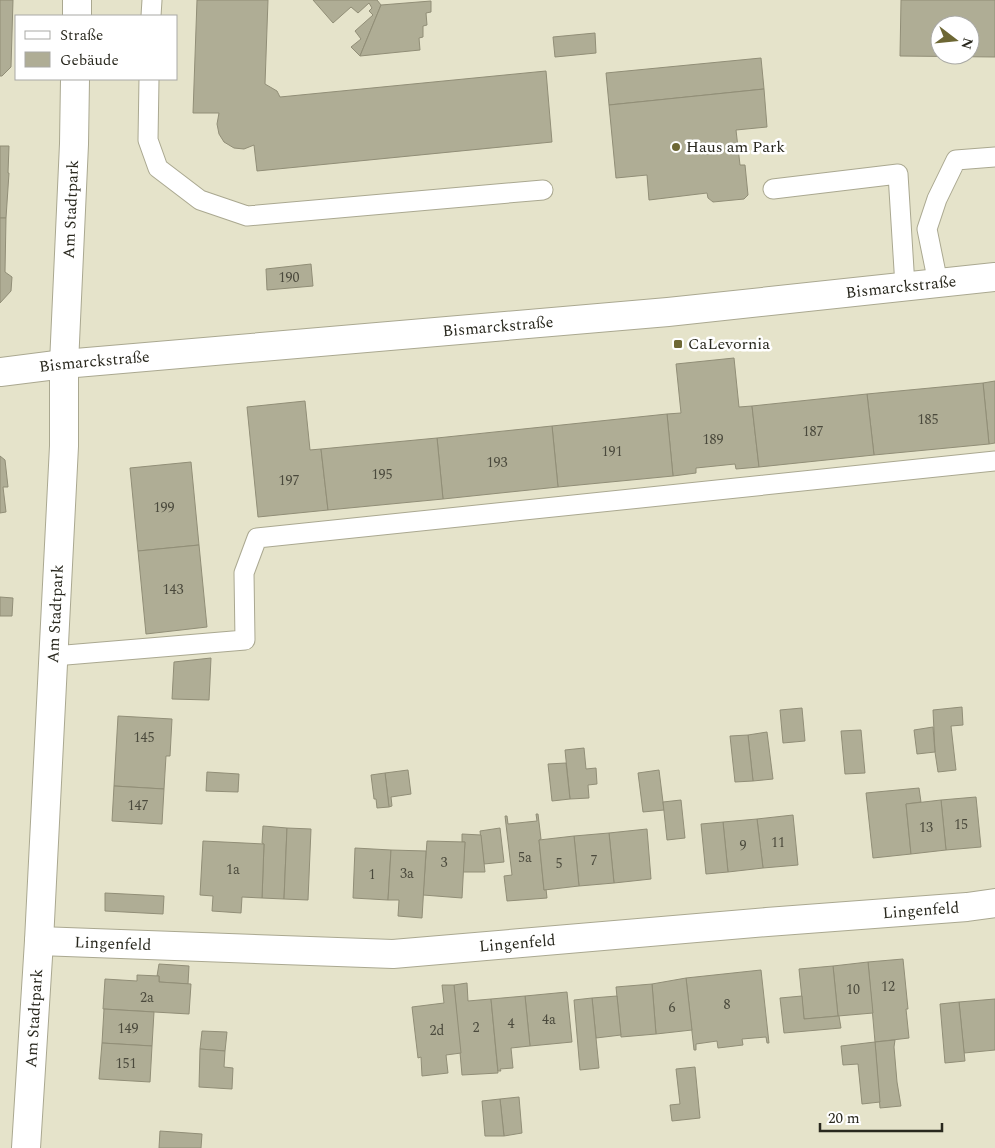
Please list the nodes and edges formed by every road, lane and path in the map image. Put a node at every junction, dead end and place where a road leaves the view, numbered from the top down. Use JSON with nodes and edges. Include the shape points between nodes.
{"nodes":[{"id":1,"x":77,"y":0,"type":"edge"},
{"id":2,"x":152,"y":0,"type":"edge"},
{"id":3,"x":77,"y":15,"type":"edge"},
{"id":4,"x":151,"y":15,"type":"edge"},
{"id":5,"x":75,"y":80,"type":"edge"},
{"id":6,"x":150,"y":80,"type":"edge"},
{"id":7,"x":995,"y":157,"type":"edge"},
{"id":8,"x":773,"y":189,"type":"dead end"},
{"id":9,"x":544,"y":190,"type":"dead end"},
{"id":10,"x":995,"y":277,"type":"edge"},
{"id":11,"x":938,"y":283,"type":"junction"},
{"id":12,"x":906,"y":286,"type":"junction"},
{"id":13,"x":64,"y":364,"type":"junction"},
{"id":14,"x":0,"y":372,"type":"edge"},
{"id":15,"x":995,"y":461,"type":"edge"},
{"id":16,"x":54,"y":656,"type":"junction"},
{"id":17,"x":995,"y":903,"type":"edge"},
{"id":18,"x":39,"y":941,"type":"junction"},
{"id":19,"x":26,"y":1148,"type":"edge"}],
"edges":[{"from":1,"to":3,"type":"street"},
{"from":2,"to":4,"type":"lane"},
{"from":5,"to":13,"type":"street","name":"Am Stadtpark"},
{"from":6,"to":9,"type":"lane","via":[[148,140],[158,168],[200,200],[248,216]]},
{"from":7,"to":11,"type":"lane","via":[[956,160],[937,199],[928,229]]},
{"from":8,"to":12,"type":"lane","via":[[898,174]]},
{"from":10,"to":11,"type":"street","name":"Bismarckstraße"},
{"from":11,"to":12,"type":"street","name":"Bismarckstraße"},
{"from":12,"to":13,"type":"street","name":"Bismarckstraße","via":[[668,312]]},
{"from":13,"to":14,"type":"street","name":"Bismarckstraße"},
{"from":13,"to":16,"type":"street","name":"Am Stadtpark","via":[[64,446]]},
{"from":15,"to":16,"type":"lane","via":[[257,538],[244,573],[245,640]]},
{"from":16,"to":18,"type":"street","name":"Am Stadtpark"},
{"from":17,"to":18,"type":"street","name":"Lingenfeld","via":[[393,954]]},
{"from":18,"to":19,"type":"street","name":"Am Stadtpark"}]}
